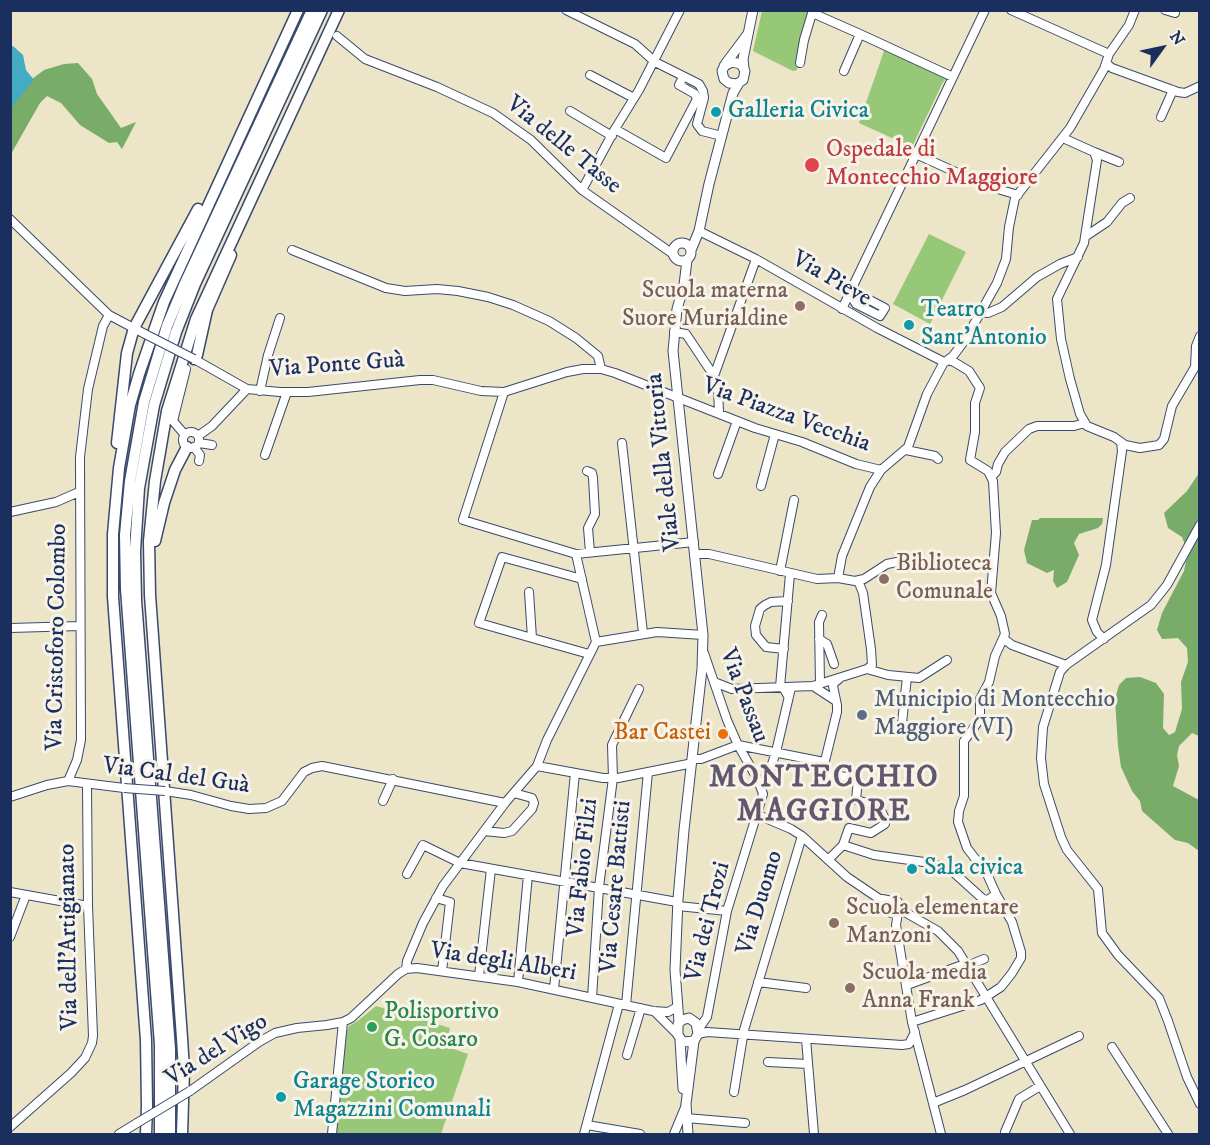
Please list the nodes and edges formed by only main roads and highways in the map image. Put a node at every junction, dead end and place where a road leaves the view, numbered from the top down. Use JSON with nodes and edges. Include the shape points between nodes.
{"nodes":[{"id":1,"x":298,"y":10,"type":"edge"},
{"id":2,"x":312,"y":10,"type":"edge"},
{"id":3,"x":322,"y":10,"type":"edge"},
{"id":4,"x":339,"y":10,"type":"edge"},
{"id":5,"x":753,"y":10,"type":"edge"},
{"id":6,"x":747,"y":35,"type":"junction"},
{"id":7,"x":724,"y":66,"type":"junction"},
{"id":8,"x":744,"y":69,"type":"junction"},
{"id":9,"x":725,"y":81,"type":"junction"},
{"id":10,"x":739,"y":83,"type":"junction"},
{"id":11,"x":239,"y":136,"type":"junction"},
{"id":12,"x":272,"y":153,"type":"junction"},
{"id":13,"x":709,"y":184,"type":"junction"},
{"id":14,"x":702,"y":215,"type":"junction"},
{"id":15,"x":676,"y":252,"type":"junction"},
{"id":16,"x":194,"y":359,"type":"road end"},
{"id":17,"x":195,"y":443,"type":"road end"},
{"id":18,"x":112,"y":566,"type":"junction"},
{"id":19,"x":152,"y":631,"type":"junction"},
{"id":20,"x":677,"y":1004,"type":"junction"},
{"id":21,"x":690,"y":1018,"type":"junction"},
{"id":22,"x":679,"y":1023,"type":"junction"},
{"id":23,"x":697,"y":1035,"type":"junction"},
{"id":24,"x":679,"y":1037,"type":"junction"},
{"id":25,"x":686,"y":1104,"type":"junction"},
{"id":26,"x":146,"y":1134,"type":"edge"},
{"id":27,"x":160,"y":1134,"type":"edge"},
{"id":28,"x":170,"y":1134,"type":"edge"},
{"id":29,"x":183,"y":1134,"type":"edge"},
{"id":30,"x":688,"y":1134,"type":"edge"}],
"edges":[{"from":1,"to":11,"type":"highway"},
{"from":2,"to":27,"type":"highway","via":[[161,343],[132,462],[125,562],[127,615],[160,1045]]},
{"from":3,"to":28,"type":"highway","via":[[185,307],[160,380],[141,470],[135,593],[170,1049]]},
{"from":4,"to":12,"type":"highway"},
{"from":5,"to":6,"type":"main road"},
{"from":6,"to":7,"type":"main road"},
{"from":6,"to":8,"type":"main road"},
{"from":7,"to":8,"type":"main road","via":[[734,62]]},
{"from":7,"to":9,"type":"main road"},
{"from":8,"to":10,"type":"main road","via":[[744,78]]},
{"from":9,"to":10,"type":"main road"},
{"from":9,"to":13,"type":"main road","via":[[728,94]]},
{"from":10,"to":13,"type":"main road"},
{"from":11,"to":18,"type":"highway","via":[[164,302],[139,374],[119,468]]},
{"from":11,"to":18,"type":"highway","via":[[134,328],[127,353],[110,511]]},
{"from":12,"to":16,"type":"highway","via":[[207,310]]},
{"from":12,"to":19,"type":"highway","via":[[196,319],[167,411],[151,520]]},
{"from":13,"to":14,"type":"main road"},
{"from":14,"to":15,"type":"main road"},
{"from":14,"to":15,"type":"main road","via":[[691,256]]},
{"from":15,"to":20,"type":"main road","name":"Viale della Vittoria","via":[[685,275],[673,351],[703,635],[678,904]]},
{"from":17,"to":19,"type":"highway","via":[[178,464],[164,503],[154,547]]},
{"from":18,"to":26,"type":"highway","via":[[146,1040]]},
{"from":19,"to":29,"type":"highway","via":[[184,1070]]},
{"from":20,"to":21,"type":"main road"},
{"from":20,"to":22,"type":"main road","name":"Viale della Vittoria"},
{"from":21,"to":22,"type":"main road"},
{"from":21,"to":23,"type":"main road","via":[[696,1023]]},
{"from":22,"to":24,"type":"main road"},
{"from":23,"to":24,"type":"main road","via":[[687,1043]]},
{"from":23,"to":25,"type":"main road"},
{"from":24,"to":25,"type":"main road"},
{"from":25,"to":30,"type":"main road"}]}
